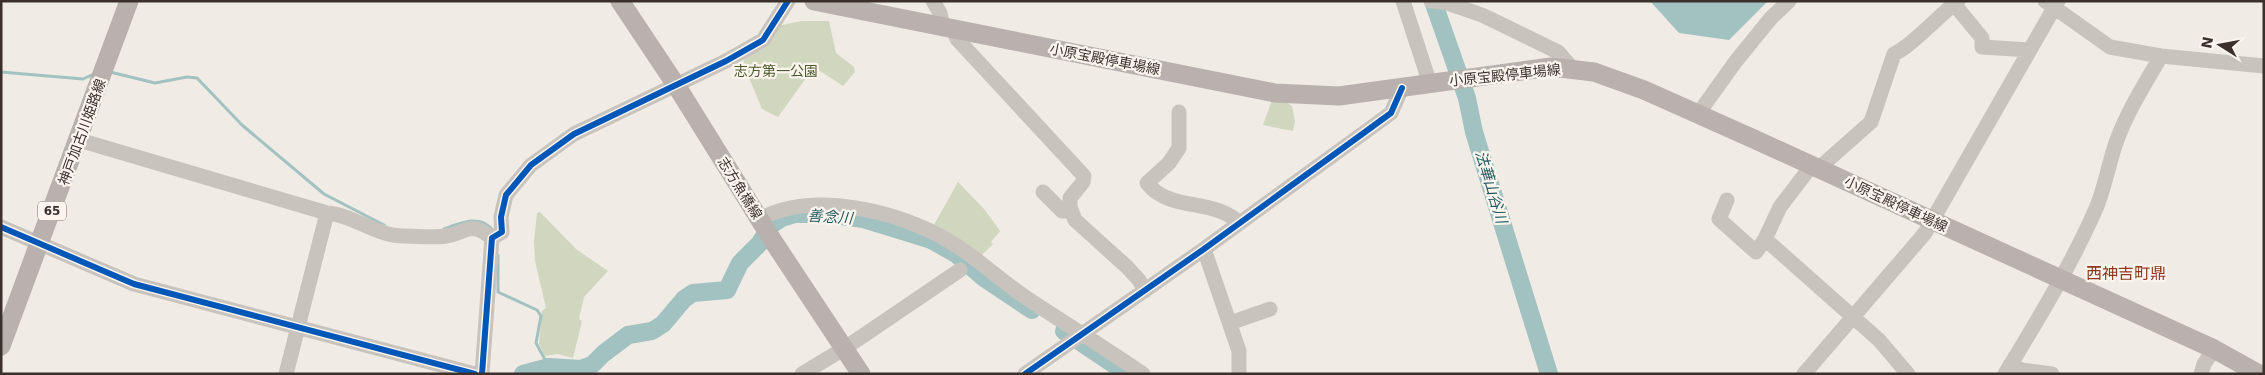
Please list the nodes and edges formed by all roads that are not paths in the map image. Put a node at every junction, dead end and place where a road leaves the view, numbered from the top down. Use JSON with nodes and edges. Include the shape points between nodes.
{"nodes":[{"id":1,"x":128,"y":1,"type":"edge"},
{"id":2,"x":620,"y":1,"type":"edge"},
{"id":3,"x":788,"y":1,"type":"edge"},
{"id":4,"x":814,"y":1,"type":"edge"},
{"id":5,"x":933,"y":1,"type":"edge"},
{"id":6,"x":1403,"y":1,"type":"edge"},
{"id":7,"x":1789,"y":1,"type":"edge"},
{"id":8,"x":1439,"y":2,"type":"edge"},
{"id":9,"x":1956,"y":3,"type":"edge"},
{"id":10,"x":2052,"y":4,"type":"edge"},
{"id":11,"x":948,"y":27,"type":"junction"},
{"id":12,"x":2030,"y":50,"type":"junction"},
{"id":13,"x":2161,"y":56,"type":"junction"},
{"id":14,"x":2264,"y":66,"type":"edge"},
{"id":15,"x":1572,"y":68,"type":"junction"},
{"id":16,"x":1433,"y":83,"type":"junction"},
{"id":17,"x":676,"y":85,"type":"junction"},
{"id":18,"x":1402,"y":88,"type":"junction"},
{"id":19,"x":1179,"y":112,"type":"dead end"},
{"id":20,"x":1698,"y":114,"type":"junction"},
{"id":21,"x":79,"y":140,"type":"junction"},
{"id":22,"x":1815,"y":167,"type":"junction"},
{"id":23,"x":1043,"y":192,"type":"dead end"},
{"id":24,"x":1727,"y":200,"type":"dead end"},
{"id":25,"x":1071,"y":210,"type":"junction"},
{"id":26,"x":327,"y":213,"type":"junction"},
{"id":27,"x":762,"y":222,"type":"junction"},
{"id":28,"x":1932,"y":222,"type":"junction"},
{"id":29,"x":1239,"y":223,"type":"junction"},
{"id":30,"x":3,"y":231,"type":"edge"},
{"id":31,"x":492,"y":238,"type":"junction"},
{"id":32,"x":1765,"y":239,"type":"junction"},
{"id":33,"x":39,"y":245,"type":"junction"},
{"id":34,"x":1204,"y":249,"type":"junction"},
{"id":35,"x":960,"y":270,"type":"dead end"},
{"id":36,"x":2061,"y":279,"type":"junction"},
{"id":37,"x":1145,"y":291,"type":"junction"},
{"id":38,"x":1270,"y":309,"type":"dead end"},
{"id":39,"x":1854,"y":316,"type":"junction"},
{"id":40,"x":1230,"y":323,"type":"junction"},
{"id":41,"x":299,"y":327,"type":"junction"},
{"id":42,"x":1082,"y":333,"type":"junction"},
{"id":43,"x":1,"y":346,"type":"edge"},
{"id":44,"x":845,"y":348,"type":"junction"},
{"id":45,"x":2214,"y":349,"type":"junction"},
{"id":46,"x":2008,"y":369,"type":"edge"},
{"id":47,"x":286,"y":374,"type":"edge"},
{"id":48,"x":475,"y":374,"type":"edge"},
{"id":49,"x":482,"y":374,"type":"edge"},
{"id":50,"x":802,"y":374,"type":"edge"},
{"id":51,"x":861,"y":374,"type":"edge"},
{"id":52,"x":1025,"y":374,"type":"edge"},
{"id":53,"x":1143,"y":374,"type":"edge"},
{"id":54,"x":1239,"y":374,"type":"edge"},
{"id":55,"x":1804,"y":374,"type":"edge"},
{"id":56,"x":1908,"y":374,"type":"edge"},
{"id":57,"x":2052,"y":374,"type":"edge"},
{"id":58,"x":2201,"y":374,"type":"edge"},
{"id":59,"x":2259,"y":374,"type":"edge"}],
"edges":[{"from":1,"to":21,"type":"main road","name":"神戸加古川姫路線","number":"65"},
{"from":2,"to":17,"type":"main road","name":"志方魚橋線"},
{"from":3,"to":17,"type":"street","via":[[762,40]]},
{"from":4,"to":11,"type":"main road","name":"小原宝殿停車場線"},
{"from":5,"to":11,"type":"street"},
{"from":6,"to":16,"type":"street"},
{"from":7,"to":20,"type":"street","via":[[1736,61]]},
{"from":8,"to":15,"type":"street","via":[[1482,15],[1558,52]]},
{"from":9,"to":12,"type":"street","via":[[1982,38],[1982,47]]},
{"from":9,"to":22,"type":"street","via":[[1894,54],[1871,122]]},
{"from":10,"to":12,"type":"street"},
{"from":10,"to":13,"type":"street","via":[[2110,47]]},
{"from":11,"to":18,"type":"main road","name":"小原宝殿停車場線","via":[[1275,93],[1339,96]]},
{"from":11,"to":25,"type":"street","via":[[1084,176],[1070,198]]},
{"from":12,"to":28,"type":"street"},
{"from":13,"to":14,"type":"street"},
{"from":13,"to":36,"type":"street","via":[[2129,111],[2095,211]]},
{"from":15,"to":16,"type":"main road","name":"小原宝殿停車場線","via":[[1551,67]]},
{"from":15,"to":20,"type":"main road","name":"小原宝殿停車場線","via":[[1623,81]]},
{"from":16,"to":18,"type":"main road","name":"小原宝殿停車場線"},
{"from":17,"to":27,"type":"main road","name":"志方魚橋線"},
{"from":17,"to":31,"type":"street","via":[[574,134],[531,165],[506,195],[502,232]]},
{"from":18,"to":29,"type":"street","via":[[1390,113]]},
{"from":19,"to":29,"type":"street","via":[[1179,148],[1147,184],[1161,196],[1231,214]]},
{"from":20,"to":22,"type":"main road","name":"小原宝殿停車場線"},
{"from":21,"to":26,"type":"street"},
{"from":21,"to":33,"type":"main road","name":"神戸加古川姫路線","number":"65"},
{"from":22,"to":28,"type":"main road","name":"小原宝殿停車場線"},
{"from":22,"to":32,"type":"street","via":[[1780,207]]},
{"from":23,"to":25,"type":"street","via":[[1062,211]]},
{"from":24,"to":32,"type":"street","via":[[1719,219],[1756,252]]},
{"from":25,"to":37,"type":"street","via":[[1080,225],[1127,267]]},
{"from":26,"to":31,"type":"street","via":[[341,214],[394,236],[447,236],[474,228]]},
{"from":26,"to":41,"type":"street"},
{"from":27,"to":42,"type":"street","via":[[785,208],[826,205],[855,208],[907,223],[948,240],[1024,296]]},
{"from":27,"to":44,"type":"main road","name":"志方魚橋線"},
{"from":28,"to":36,"type":"main road","name":"小原宝殿停車場線"},
{"from":28,"to":39,"type":"street"},
{"from":29,"to":34,"type":"street"},
{"from":30,"to":33,"type":"street"},
{"from":31,"to":49,"type":"street"},
{"from":32,"to":39,"type":"street"},
{"from":33,"to":41,"type":"street","via":[[134,284]]},
{"from":33,"to":43,"type":"main road","name":"神戸加古川姫路線","number":"65"},
{"from":34,"to":37,"type":"street"},
{"from":34,"to":40,"type":"street"},
{"from":35,"to":44,"type":"street"},
{"from":36,"to":45,"type":"main road","name":"小原宝殿停車場線"},
{"from":36,"to":46,"type":"street"},
{"from":37,"to":42,"type":"street"},
{"from":38,"to":40,"type":"street"},
{"from":39,"to":55,"type":"street"},
{"from":39,"to":56,"type":"street","via":[[1880,340]]},
{"from":40,"to":54,"type":"street","via":[[1240,352]]},
{"from":41,"to":47,"type":"street"},
{"from":41,"to":48,"type":"street"},
{"from":42,"to":52,"type":"street"},
{"from":42,"to":53,"type":"street"},
{"from":44,"to":50,"type":"street"},
{"from":44,"to":51,"type":"main road","name":"志方魚橋線"},
{"from":45,"to":58,"type":"street"},
{"from":45,"to":59,"type":"main road","name":"小原宝殿停車場線"},
{"from":46,"to":57,"type":"street"}]}
